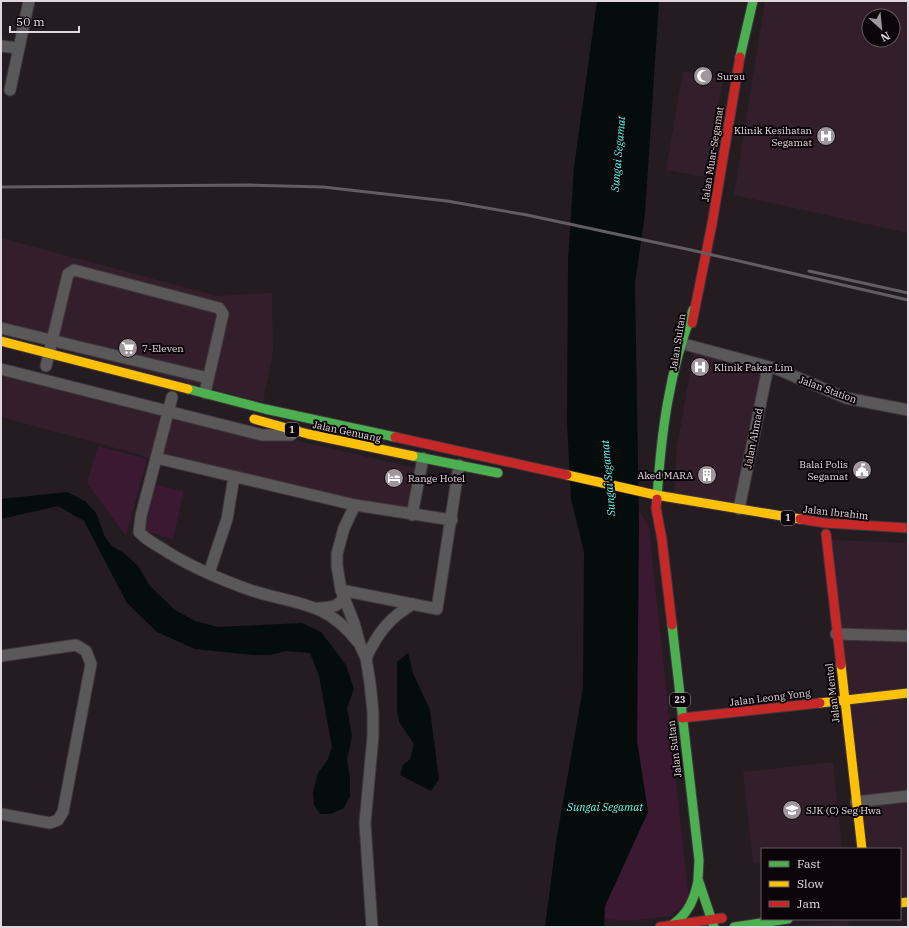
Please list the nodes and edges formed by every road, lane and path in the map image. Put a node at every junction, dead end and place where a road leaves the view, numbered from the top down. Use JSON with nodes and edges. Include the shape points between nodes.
{"nodes":[{"id":1,"x":29,"y":1,"type":"edge"},
{"id":2,"x":753,"y":1,"type":"edge"},
{"id":3,"x":1,"y":46,"type":"edge"},
{"id":4,"x":18,"y":48,"type":"junction"},
{"id":5,"x":10,"y":90,"type":"dead end"},
{"id":6,"x":693,"y":310,"type":"joint"},
{"id":7,"x":1,"y":328,"type":"edge"},
{"id":8,"x":52,"y":340,"type":"junction"},
{"id":9,"x":1,"y":341,"type":"edge"},
{"id":10,"x":685,"y":344,"type":"junction"},
{"id":11,"x":49,"y":354,"type":"junction"},
{"id":12,"x":46,"y":366,"type":"dead end"},
{"id":13,"x":768,"y":367,"type":"junction"},
{"id":14,"x":1,"y":369,"type":"edge"},
{"id":15,"x":208,"y":378,"type":"junction"},
{"id":16,"x":204,"y":393,"type":"junction"},
{"id":17,"x":172,"y":397,"type":"dead end"},
{"id":18,"x":678,"y":398,"type":"dead end"},
{"id":19,"x":908,"y":410,"type":"edge"},
{"id":20,"x":168,"y":411,"type":"junction"},
{"id":21,"x":247,"y":417,"type":"dead end"},
{"id":22,"x":330,"y":423,"type":"junction"},
{"id":23,"x":362,"y":430,"type":"junction"},
{"id":24,"x":308,"y":434,"type":"junction"},
{"id":25,"x":326,"y":438,"type":"junction"},
{"id":26,"x":369,"y":447,"type":"junction"},
{"id":27,"x":156,"y":458,"type":"junction"},
{"id":28,"x":423,"y":458,"type":"junction"},
{"id":29,"x":459,"y":464,"type":"junction"},
{"id":30,"x":504,"y":474,"type":"dead end"},
{"id":31,"x":234,"y":477,"type":"junction"},
{"id":32,"x":669,"y":487,"type":"dead end"},
{"id":33,"x":656,"y":495,"type":"junction"},
{"id":34,"x":355,"y":505,"type":"junction"},
{"id":35,"x":652,"y":507,"type":"junction"},
{"id":36,"x":668,"y":507,"type":"junction"},
{"id":37,"x":739,"y":509,"type":"junction"},
{"id":38,"x":412,"y":515,"type":"junction"},
{"id":39,"x":452,"y":520,"type":"junction"},
{"id":40,"x":908,"y":528,"type":"edge"},
{"id":41,"x":826,"y":534,"type":"dead end"},
{"id":42,"x":662,"y":540,"type":"junction"},
{"id":43,"x":209,"y":573,"type":"junction"},
{"id":44,"x":342,"y":594,"type":"junction"},
{"id":45,"x":413,"y":604,"type":"junction"},
{"id":46,"x":318,"y":608,"type":"junction"},
{"id":47,"x":836,"y":634,"type":"junction"},
{"id":48,"x":908,"y":636,"type":"edge"},
{"id":49,"x":360,"y":645,"type":"junction"},
{"id":50,"x":1,"y":656,"type":"edge"},
{"id":51,"x":366,"y":658,"type":"junction"},
{"id":52,"x":908,"y":693,"type":"edge"},
{"id":53,"x":844,"y":700,"type":"junction"},
{"id":54,"x":682,"y":718,"type":"junction"},
{"id":55,"x":908,"y":796,"type":"edge"},
{"id":56,"x":856,"y":802,"type":"junction"},
{"id":57,"x":1,"y":814,"type":"edge"},
{"id":58,"x":862,"y":848,"type":"edge"},
{"id":59,"x":703,"y":878,"type":"junction"},
{"id":60,"x":781,"y":920,"type":"edge"},
{"id":61,"x":712,"y":923,"type":"edge"},
{"id":62,"x":672,"y":925,"type":"junction"},
{"id":63,"x":372,"y":927,"type":"edge"},
{"id":64,"x":660,"y":927,"type":"edge"},
{"id":65,"x":726,"y":927,"type":"edge"},
{"id":66,"x":734,"y":927,"type":"edge"}],
"edges":[{"from":1,"to":4,"type":"street"},
{"from":2,"to":6,"type":"main road","name":"Jalan Muar-Segamat","number":"23","via":[[740,55],[712,224]]},
{"from":3,"to":4,"type":"street"},
{"from":4,"to":5,"type":"street"},
{"from":6,"to":10,"type":"main road","name":"Jalan Sultan","number":"23"},
{"from":7,"to":8,"type":"street"},
{"from":8,"to":11,"type":"street"},
{"from":8,"to":15,"type":"street"},
{"from":8,"to":15,"type":"street","via":[[68,274],[74,270],[220,308],[223,314]]},
{"from":9,"to":11,"type":"main road","name":"Jalan Genuang","number":"1"},
{"from":10,"to":13,"type":"street","name":"Jalan Station"},
{"from":10,"to":18,"type":"main road","name":"Jalan Sultan","number":"23"},
{"from":10,"to":33,"type":"main road","name":"Jalan Sultan","number":"23","via":[[669,392]]},
{"from":11,"to":12,"type":"street"},
{"from":11,"to":16,"type":"main road","name":"Jalan Genuang","number":"1"},
{"from":13,"to":19,"type":"street","name":"Jalan Station","via":[[846,398]]},
{"from":13,"to":37,"type":"street","name":"Jalan Ahmad"},
{"from":14,"to":20,"type":"street"},
{"from":15,"to":16,"type":"street"},
{"from":16,"to":22,"type":"main road","name":"Jalan Genuang","number":"1"},
{"from":17,"to":20,"type":"street"},
{"from":20,"to":24,"type":"street","via":[[262,435]]},
{"from":20,"to":27,"type":"street"},
{"from":21,"to":24,"type":"main road","name":"Jalan Genuang","number":"1"},
{"from":22,"to":23,"type":"main road","name":"Jalan Genuang","number":"1"},
{"from":22,"to":25,"type":"main road","via":[[336,430],[335,434]]},
{"from":23,"to":26,"type":"main road","via":[[363,441]]},
{"from":23,"to":33,"type":"main road","name":"Jalan Genuang","number":"1"},
{"from":24,"to":25,"type":"main road","name":"Jalan Genuang","number":"1"},
{"from":25,"to":26,"type":"main road","name":"Jalan Genuang","number":"1"},
{"from":26,"to":28,"type":"main road","name":"Jalan Genuang","number":"1"},
{"from":27,"to":31,"type":"street"},
{"from":27,"to":43,"type":"street","via":[[139,532],[179,559]]},
{"from":28,"to":29,"type":"main road","name":"Jalan Genuang","number":"1"},
{"from":28,"to":38,"type":"street"},
{"from":29,"to":30,"type":"main road","name":"Jalan Genuang","number":"1"},
{"from":29,"to":39,"type":"street"},
{"from":31,"to":34,"type":"street"},
{"from":31,"to":43,"type":"street","via":[[227,519]]},
{"from":32,"to":36,"type":"main road","name":"Jalan Sultan","number":"23"},
{"from":33,"to":35,"type":"main road","name":"Jalan Sultan","number":"23"},
{"from":33,"to":36,"type":"main road","name":"Jalan Genuang","number":"1"},
{"from":34,"to":38,"type":"street"},
{"from":34,"to":44,"type":"street","via":[[344,528],[337,554]]},
{"from":35,"to":36,"type":"main road","number":"1"},
{"from":35,"to":42,"type":"main road","name":"Jalan Sultan","number":"23"},
{"from":36,"to":37,"type":"main road","name":"Jalan Ibrahim","number":"1"},
{"from":36,"to":42,"type":"main road","name":"Jalan Sultan","number":"23"},
{"from":37,"to":40,"type":"main road","name":"Jalan Ibrahim","number":"1","via":[[826,523]]},
{"from":38,"to":39,"type":"street"},
{"from":39,"to":45,"type":"street","via":[[437,609]]},
{"from":41,"to":47,"type":"main road","name":"Jalan Mentol"},
{"from":42,"to":54,"type":"main road","name":"Jalan Sultan","number":"23"},
{"from":43,"to":46,"type":"street","via":[[250,590]]},
{"from":44,"to":45,"type":"street"},
{"from":44,"to":46,"type":"street","via":[[340,604]]},
{"from":44,"to":49,"type":"street"},
{"from":45,"to":51,"type":"street","via":[[386,624]]},
{"from":46,"to":49,"type":"street","via":[[339,621]]},
{"from":47,"to":48,"type":"street"},
{"from":47,"to":53,"type":"main road","name":"Jalan Mentol"},
{"from":49,"to":51,"type":"street"},
{"from":50,"to":57,"type":"street","via":[[76,646],[86,651],[91,664],[63,812],[58,820],[50,824]]},
{"from":51,"to":63,"type":"street","via":[[373,712],[365,823]]},
{"from":52,"to":53,"type":"main road","name":"Jalan Leong Yong"},
{"from":53,"to":54,"type":"main road","name":"Jalan Leong Yong"},
{"from":53,"to":56,"type":"main road","name":"Jalan Mentol"},
{"from":54,"to":59,"type":"main road","name":"Jalan Sultan","number":"23"},
{"from":55,"to":56,"type":"street"},
{"from":56,"to":58,"type":"main road","name":"Jalan Mentol"},
{"from":59,"to":61,"type":"main road","name":"Jalan Sultan","number":"23"},
{"from":59,"to":62,"type":"main road","via":[[692,905],[686,914]]},
{"from":60,"to":66,"type":"main road"},
{"from":61,"to":62,"type":"main road"},
{"from":61,"to":65,"type":"main road","via":[[723,915]]},
{"from":62,"to":64,"type":"main road"}]}
